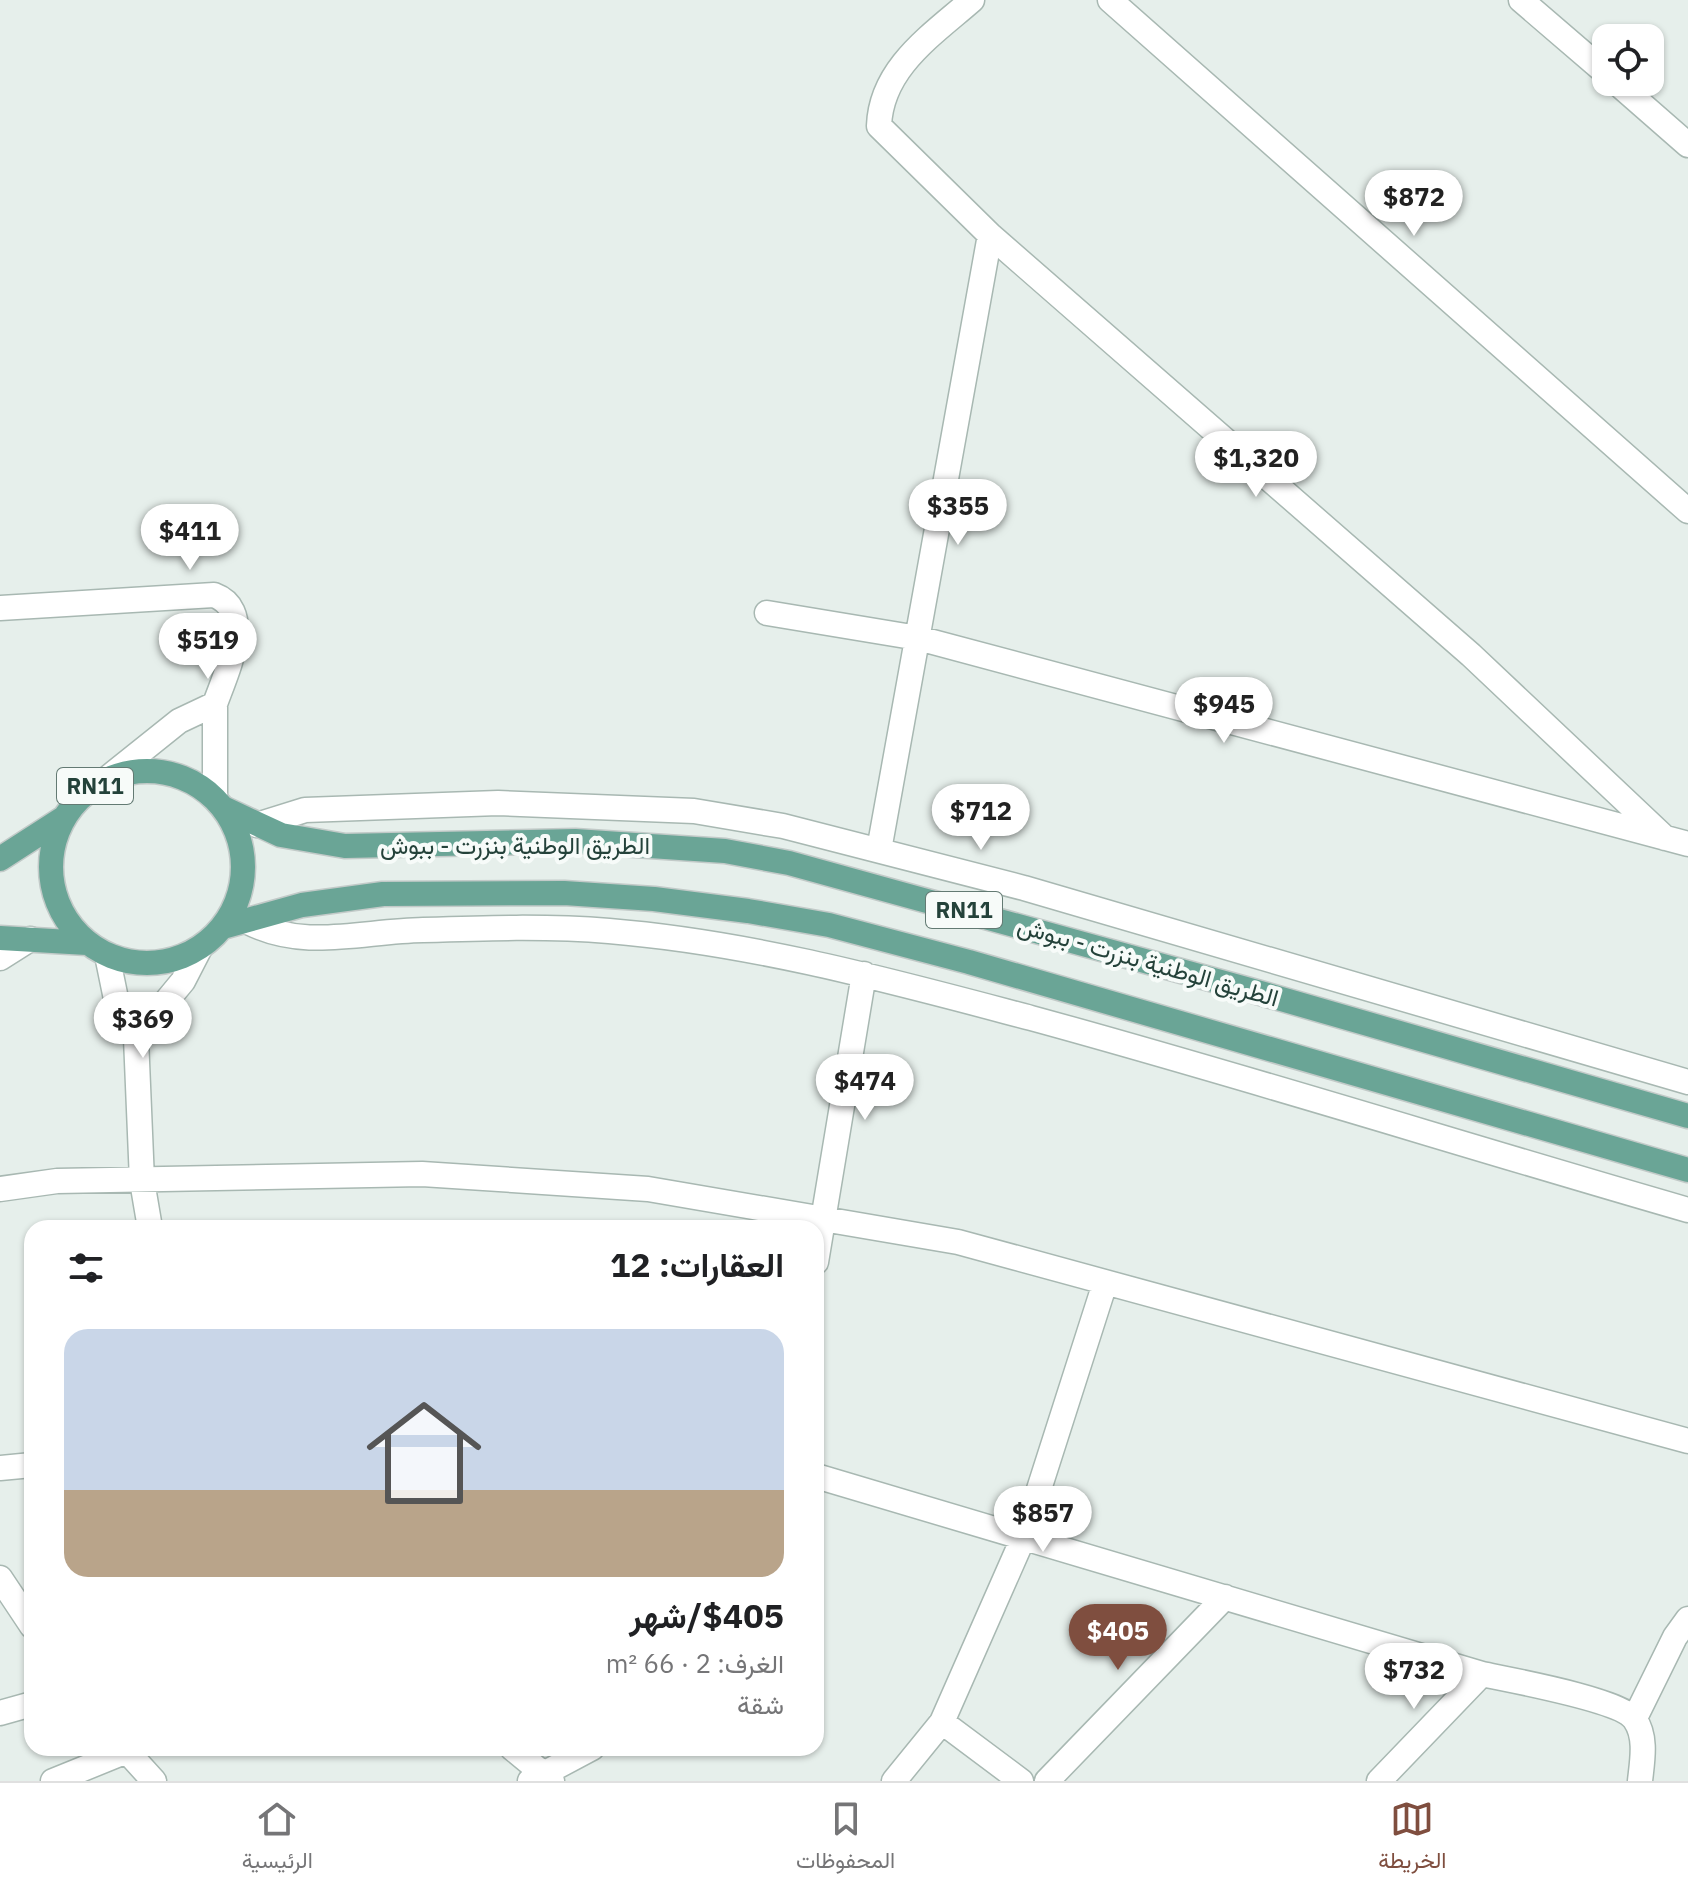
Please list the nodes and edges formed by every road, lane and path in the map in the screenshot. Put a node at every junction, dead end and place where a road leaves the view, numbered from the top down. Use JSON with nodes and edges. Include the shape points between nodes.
{"nodes":[{"id":1,"x":972,"y":0,"type":"edge"},
{"id":2,"x":1110,"y":0,"type":"edge"},
{"id":3,"x":1521,"y":0,"type":"edge"},
{"id":4,"x":1592,"y":61,"type":"edge"},
{"id":5,"x":1632,"y":96,"type":"edge"},
{"id":6,"x":1688,"y":145,"type":"edge"},
{"id":7,"x":990,"y":235,"type":"junction"},
{"id":8,"x":1688,"y":511,"type":"edge"},
{"id":9,"x":0,"y":608,"type":"edge"},
{"id":10,"x":767,"y":613,"type":"dead end"},
{"id":11,"x":918,"y":638,"type":"junction"},
{"id":12,"x":215,"y":704,"type":"junction"},
{"id":13,"x":109,"y":777,"type":"junction"},
{"id":14,"x":220,"y":803,"type":"junction"},
{"id":15,"x":62,"y":819,"type":"junction"},
{"id":16,"x":257,"y":825,"type":"junction"},
{"id":17,"x":1677,"y":841,"type":"edge"},
{"id":18,"x":879,"y":850,"type":"junction"},
{"id":19,"x":1,"y":858,"type":"edge"},
{"id":20,"x":248,"y":922,"type":"junction"},
{"id":21,"x":223,"y":927,"type":"junction"},
{"id":22,"x":0,"y":938,"type":"edge"},
{"id":23,"x":30,"y":939,"type":"junction"},
{"id":24,"x":200,"y":948,"type":"junction"},
{"id":25,"x":97,"y":949,"type":"junction"},
{"id":26,"x":0,"y":958,"type":"edge"},
{"id":27,"x":864,"y":974,"type":"junction"},
{"id":28,"x":136,"y":1038,"type":"junction"},
{"id":29,"x":1688,"y":1082,"type":"edge"},
{"id":30,"x":1688,"y":1116,"type":"edge"},
{"id":31,"x":1688,"y":1170,"type":"edge"},
{"id":32,"x":142,"y":1181,"type":"junction"},
{"id":33,"x":0,"y":1189,"type":"edge"},
{"id":34,"x":1688,"y":1210,"type":"edge"},
{"id":35,"x":149,"y":1220,"type":"edge"},
{"id":36,"x":824,"y":1220,"type":"junction"},
{"id":37,"x":1105,"y":1283,"type":"junction"},
{"id":38,"x":1688,"y":1441,"type":"edge"},
{"id":39,"x":24,"y":1466,"type":"edge"},
{"id":40,"x":0,"y":1468,"type":"edge"},
{"id":41,"x":824,"y":1478,"type":"edge"},
{"id":42,"x":1024,"y":1536,"type":"junction"},
{"id":43,"x":0,"y":1578,"type":"edge"},
{"id":44,"x":1225,"y":1597,"type":"junction"},
{"id":45,"x":24,"y":1614,"type":"edge"},
{"id":46,"x":1688,"y":1619,"type":"edge"},
{"id":47,"x":1482,"y":1674,"type":"junction"},
{"id":48,"x":24,"y":1706,"type":"edge"},
{"id":49,"x":0,"y":1713,"type":"edge"},
{"id":50,"x":1635,"y":1718,"type":"junction"},
{"id":51,"x":942,"y":1722,"type":"junction"},
{"id":52,"x":112,"y":1756,"type":"edge"},
{"id":53,"x":131,"y":1756,"type":"edge"},
{"id":54,"x":519,"y":1756,"type":"edge"},
{"id":55,"x":579,"y":1756,"type":"edge"},
{"id":56,"x":541,"y":1779,"type":"edge"},
{"id":57,"x":53,"y":1781,"type":"edge"},
{"id":58,"x":154,"y":1781,"type":"edge"},
{"id":59,"x":894,"y":1781,"type":"edge"},
{"id":60,"x":1021,"y":1781,"type":"edge"},
{"id":61,"x":1047,"y":1781,"type":"edge"},
{"id":62,"x":1379,"y":1781,"type":"edge"},
{"id":63,"x":1640,"y":1781,"type":"edge"}],
"edges":[{"from":1,"to":7,"type":"street","via":[[902,61],[887,89],[879,126]]},
{"from":2,"to":8,"type":"street"},
{"from":3,"to":4,"type":"street"},
{"from":5,"to":6,"type":"street"},
{"from":7,"to":11,"type":"street"},
{"from":7,"to":17,"type":"street"},
{"from":9,"to":12,"type":"street","via":[[222,598],[235,617],[235,639]]},
{"from":10,"to":11,"type":"street"},
{"from":11,"to":17,"type":"street"},
{"from":11,"to":18,"type":"street"},
{"from":12,"to":13,"type":"street","via":[[179,721]]},
{"from":12,"to":14,"type":"street"},
{"from":13,"to":14,"type":"main road","number":"RN11","via":[[165,771],[192,781]]},
{"from":13,"to":15,"type":"main road","number":"RN11","via":[[82,794]]},
{"from":14,"to":16,"type":"main road","name":"الطريق الوطنية بنزرت - ببوش","number":"RN11"},
{"from":14,"to":21,"type":"main road","via":[[240,837],[244,868],[239,899]]},
{"from":15,"to":19,"type":"main road","number":"RN11"},
{"from":15,"to":25,"type":"main road","number":"RN11","via":[[52,845],[55,899],[67,923]]},
{"from":16,"to":18,"type":"street","via":[[305,810],[600,805],[694,811]]},
{"from":16,"to":30,"type":"main road","name":"الطريق الوطنية بنزرت - ببوش","number":"RN11","via":[[281,835],[345,846],[575,841],[725,851],[789,863]]},
{"from":18,"to":29,"type":"street"},
{"from":20,"to":21,"type":"main road","name":"الطريق الوطنية بنزرت - ببوش","number":"RN11"},
{"from":20,"to":27,"type":"street","via":[[292,939],[419,930],[573,928],[753,948]]},
{"from":20,"to":31,"type":"main road","name":"الطريق الوطنية بنزرت - ببوش","number":"RN11","via":[[335,899],[453,892],[579,894],[748,911],[829,925],[969,962]]},
{"from":21,"to":24,"type":"main road"},
{"from":22,"to":23,"type":"main road"},
{"from":23,"to":25,"type":"main road"},
{"from":23,"to":26,"type":"street"},
{"from":24,"to":25,"type":"main road","via":[[170,961],[149,962]]},
{"from":24,"to":28,"type":"street","via":[[183,981]]},
{"from":25,"to":28,"type":"street"},
{"from":27,"to":34,"type":"street","via":[[1191,1061]]},
{"from":27,"to":36,"type":"street"},
{"from":28,"to":32,"type":"street"},
{"from":32,"to":33,"type":"street","via":[[57,1181]]},
{"from":32,"to":35,"type":"street"},
{"from":32,"to":36,"type":"street","via":[[422,1174],[648,1189]]},
{"from":36,"to":37,"type":"street","via":[[958,1242]]},
{"from":37,"to":38,"type":"street"},
{"from":37,"to":42,"type":"street"},
{"from":39,"to":40,"type":"street"},
{"from":41,"to":42,"type":"street"},
{"from":42,"to":44,"type":"street"},
{"from":42,"to":51,"type":"street"},
{"from":43,"to":45,"type":"street"},
{"from":44,"to":47,"type":"street"},
{"from":44,"to":61,"type":"street"},
{"from":46,"to":50,"type":"street"},
{"from":47,"to":50,"type":"street","via":[[1580,1696]]},
{"from":47,"to":62,"type":"street"},
{"from":48,"to":49,"type":"street"},
{"from":50,"to":63,"type":"street","via":[[1643,1752]]},
{"from":51,"to":59,"type":"street"},
{"from":51,"to":60,"type":"street"},
{"from":52,"to":57,"type":"street"},
{"from":53,"to":58,"type":"street"},
{"from":54,"to":56,"type":"street"},
{"from":55,"to":56,"type":"street"}]}
